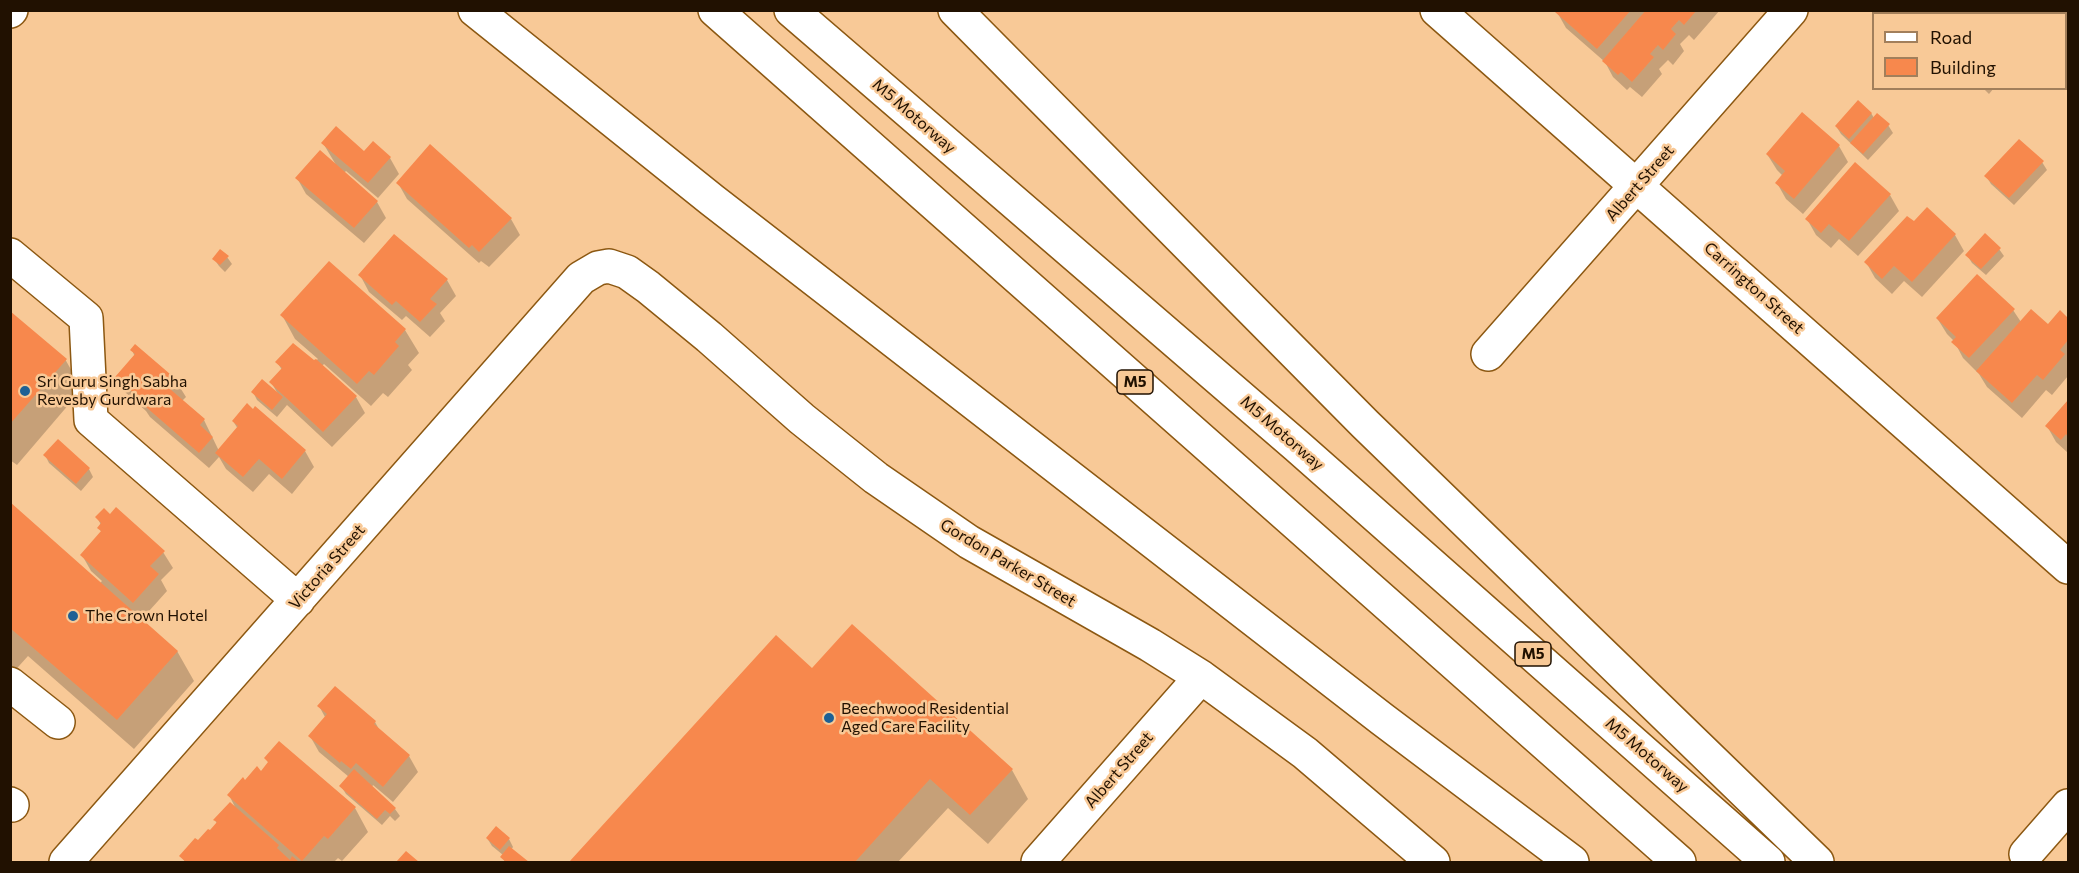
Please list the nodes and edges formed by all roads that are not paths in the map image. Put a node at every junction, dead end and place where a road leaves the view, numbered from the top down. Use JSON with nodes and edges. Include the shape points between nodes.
{"nodes":[{"id":1,"x":475,"y":10,"type":"edge"},
{"id":2,"x":715,"y":10,"type":"edge"},
{"id":3,"x":791,"y":10,"type":"edge"},
{"id":4,"x":955,"y":10,"type":"edge"},
{"id":5,"x":1437,"y":10,"type":"edge"},
{"id":6,"x":1791,"y":10,"type":"edge"},
{"id":7,"x":1637,"y":185,"type":"junction"},
{"id":8,"x":10,"y":255,"type":"edge"},
{"id":9,"x":589,"y":273,"type":"joint"},
{"id":10,"x":1488,"y":354,"type":"dead end"},
{"id":11,"x":2068,"y":567,"type":"edge"},
{"id":12,"x":298,"y":600,"type":"junction"},
{"id":13,"x":1201,"y":678,"type":"junction"},
{"id":14,"x":10,"y":684,"type":"edge"},
{"id":15,"x":58,"y":722,"type":"dead end"},
{"id":16,"x":2068,"y":806,"type":"edge"},
{"id":17,"x":2026,"y":854,"type":"dead end"},
{"id":18,"x":66,"y":862,"type":"edge"},
{"id":19,"x":1038,"y":862,"type":"edge"},
{"id":20,"x":1433,"y":862,"type":"edge"},
{"id":21,"x":1572,"y":862,"type":"edge"},
{"id":22,"x":1679,"y":862,"type":"edge"},
{"id":23,"x":1768,"y":862,"type":"edge"},
{"id":24,"x":1817,"y":862,"type":"edge"}],
"edges":[{"from":1,"to":21,"type":"main road","via":[[740,222]]},
{"from":2,"to":22,"type":"main road","number":"M5"},
{"from":3,"to":23,"type":"main road","name":"M5 Motorway","number":"M5","via":[[1297,446]]},
{"from":4,"to":24,"type":"main road","via":[[1365,424]]},
{"from":5,"to":7,"type":"main road","name":"Carrington Street"},
{"from":6,"to":7,"type":"main road","name":"Albert Street"},
{"from":7,"to":10,"type":"main road","name":"Albert Street"},
{"from":7,"to":11,"type":"main road","name":"Carrington Street"},
{"from":8,"to":12,"type":"main road","via":[[86,318],[91,420]]},
{"from":9,"to":12,"type":"main road","name":"Victoria Street"},
{"from":9,"to":13,"type":"main road","name":"Gordon Parker Street","via":[[609,266],[627,272],[811,426],[923,512]]},
{"from":12,"to":18,"type":"main road","name":"Victoria Street"},
{"from":13,"to":19,"type":"main road","name":"Albert Street"},
{"from":13,"to":20,"type":"main road","name":"Gordon Parker Street","via":[[1305,753]]},
{"from":14,"to":15,"type":"main road"},
{"from":16,"to":17,"type":"main road"}]}
